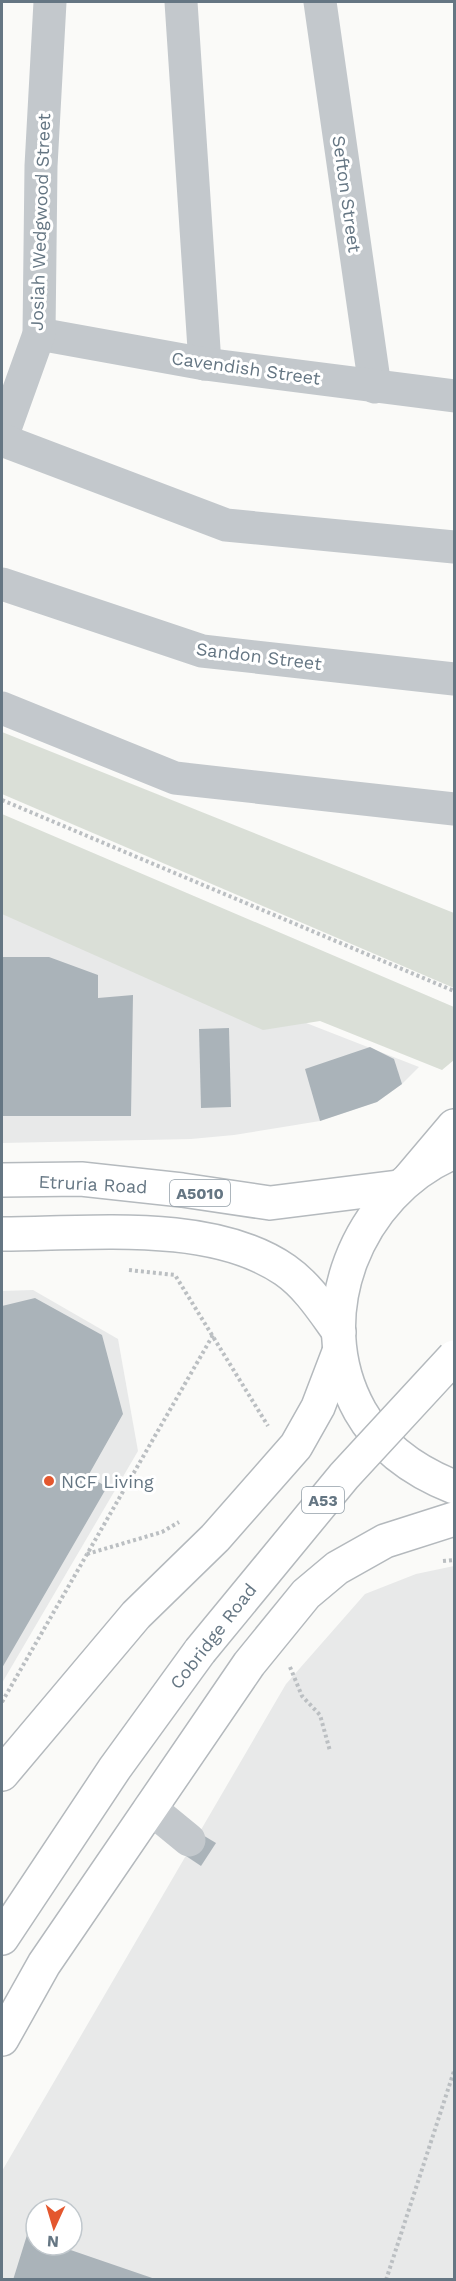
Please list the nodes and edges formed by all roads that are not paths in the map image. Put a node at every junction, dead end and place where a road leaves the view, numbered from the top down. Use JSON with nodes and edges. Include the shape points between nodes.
{"nodes":[{"id":1,"x":50,"y":2,"type":"edge"},
{"id":2,"x":181,"y":2,"type":"edge"},
{"id":3,"x":320,"y":2,"type":"edge"},
{"id":4,"x":39,"y":334,"type":"junction"},
{"id":5,"x":205,"y":364,"type":"junction"},
{"id":6,"x":375,"y":387,"type":"junction"},
{"id":7,"x":454,"y":396,"type":"edge"},
{"id":8,"x":2,"y":439,"type":"edge"},
{"id":9,"x":454,"y":547,"type":"edge"},
{"id":10,"x":2,"y":584,"type":"edge"},
{"id":11,"x":454,"y":679,"type":"edge"},
{"id":12,"x":2,"y":708,"type":"edge"},
{"id":13,"x":454,"y":809,"type":"edge"},
{"id":14,"x":454,"y":1126,"type":"edge"},
{"id":15,"x":454,"y":1152,"type":"edge"},
{"id":16,"x":2,"y":1180,"type":"edge"},
{"id":17,"x":404,"y":1182,"type":"junction"},
{"id":18,"x":2,"y":1234,"type":"edge"},
{"id":19,"x":339,"y":1342,"type":"junction"},
{"id":20,"x":454,"y":1357,"type":"edge"},
{"id":21,"x":454,"y":1487,"type":"edge"},
{"id":22,"x":454,"y":1519,"type":"edge"},
{"id":23,"x":2,"y":1774,"type":"edge"},
{"id":24,"x":150,"y":1808,"type":"junction"},
{"id":25,"x":189,"y":1840,"type":"dead end"},
{"id":26,"x":2,"y":1938,"type":"edge"},
{"id":27,"x":2,"y":2039,"type":"edge"}],
"edges":[{"from":1,"to":4,"type":"street","name":"Josiah Wedgwood Street","via":[[41,166]]},
{"from":2,"to":5,"type":"street"},
{"from":3,"to":6,"type":"street","name":"Sefton Street"},
{"from":4,"to":5,"type":"street","name":"Cavendish Street"},
{"from":4,"to":8,"type":"street","name":"Josiah Wedgwood Street"},
{"from":5,"to":6,"type":"street","name":"Cavendish Street"},
{"from":6,"to":7,"type":"street","name":"Cavendish Street"},
{"from":8,"to":9,"type":"street","via":[[226,525]]},
{"from":10,"to":11,"type":"street","name":"Sandon Street","via":[[202,651]]},
{"from":12,"to":13,"type":"street","via":[[175,778]]},
{"from":14,"to":17,"type":"main road"},
{"from":15,"to":17,"type":"main road","via":[[423,1167]]},
{"from":16,"to":17,"type":"main road","name":"Etruria Road","number":"A5010","via":[[81,1179],[270,1203]]},
{"from":17,"to":19,"type":"main road","via":[[377,1210],[353,1253],[344,1284]]},
{"from":18,"to":19,"type":"main road","via":[[171,1235],[219,1240],[285,1270],[314,1297]]},
{"from":19,"to":21,"type":"main road","via":[[346,1381],[360,1411],[381,1439],[414,1467]]},
{"from":19,"to":23,"type":"main road","via":[[318,1407],[296,1446],[215,1538],[136,1615]]},
{"from":20,"to":26,"type":"main road","name":"Cobridge Road","number":"A53","bridge":true,"via":[[330,1493],[201,1651],[115,1768]]},
{"from":22,"to":24,"type":"main road","via":[[385,1541],[318,1582],[249,1664]]},
{"from":24,"to":25,"type":"street"},
{"from":24,"to":27,"type":"main road","via":[[44,1964]]}]}
